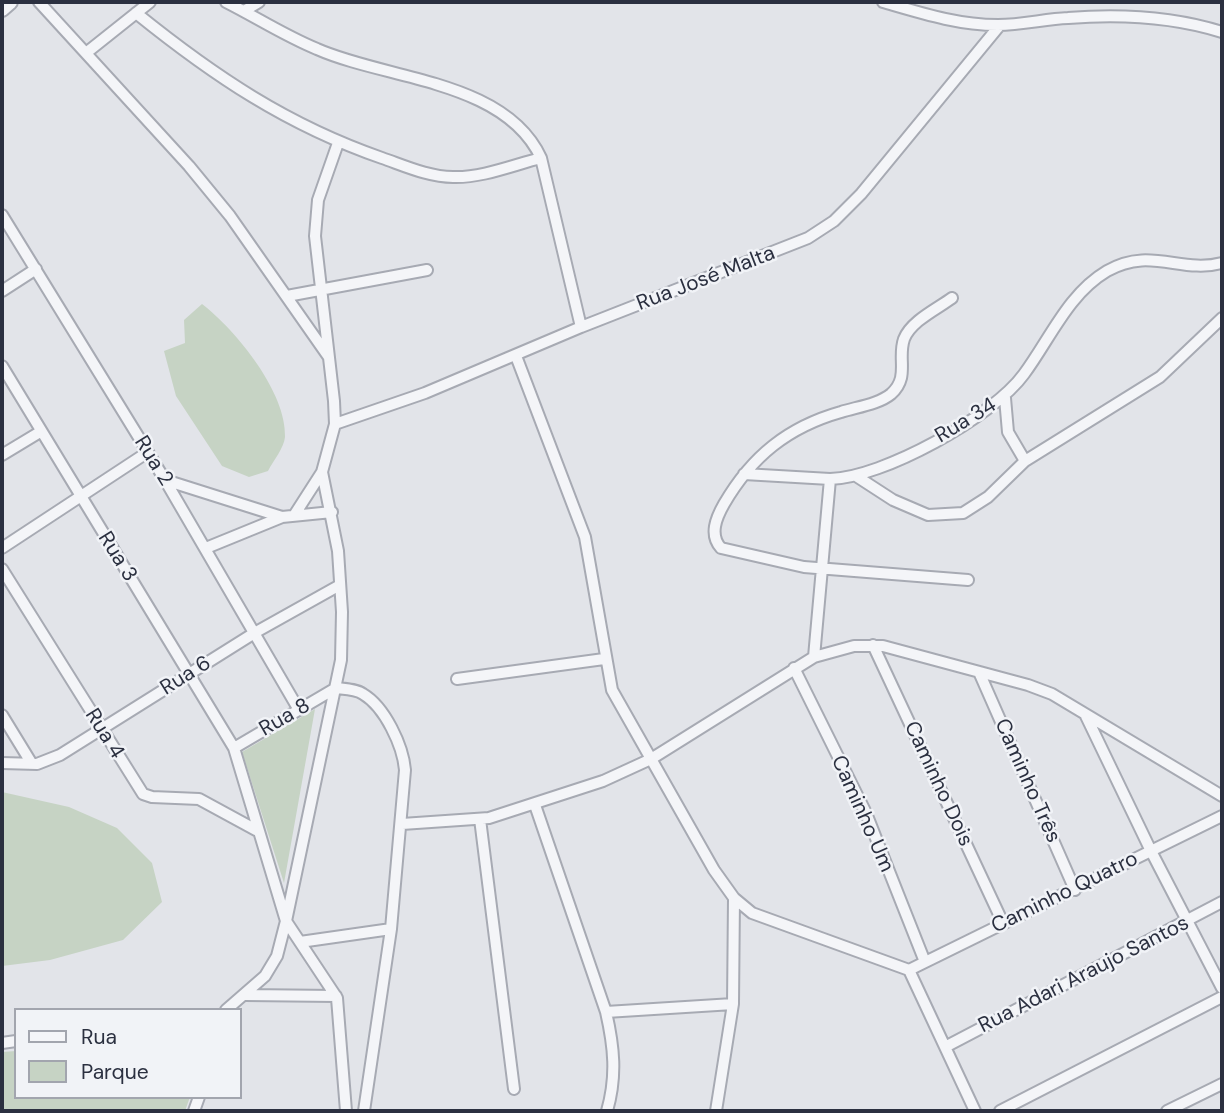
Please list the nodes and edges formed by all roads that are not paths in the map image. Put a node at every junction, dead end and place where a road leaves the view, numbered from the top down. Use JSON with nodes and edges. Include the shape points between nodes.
{"nodes":[{"id":1,"x":10,"y":2,"type":"edge"},
{"id":2,"x":39,"y":2,"type":"edge"},
{"id":3,"x":150,"y":2,"type":"edge"},
{"id":4,"x":226,"y":2,"type":"edge"},
{"id":5,"x":259,"y":2,"type":"edge"},
{"id":6,"x":883,"y":2,"type":"edge"},
{"id":7,"x":2,"y":9,"type":"edge"},
{"id":8,"x":244,"y":11,"type":"junction"},
{"id":9,"x":136,"y":13,"type":"junction"},
{"id":10,"x":1000,"y":25,"type":"junction"},
{"id":11,"x":1222,"y":32,"type":"edge"},
{"id":12,"x":86,"y":53,"type":"junction"},
{"id":13,"x":338,"y":143,"type":"junction"},
{"id":14,"x":541,"y":158,"type":"junction"},
{"id":15,"x":2,"y":215,"type":"edge"},
{"id":16,"x":1222,"y":263,"type":"edge"},
{"id":17,"x":36,"y":269,"type":"junction"},
{"id":18,"x":427,"y":270,"type":"dead end"},
{"id":19,"x":322,"y":289,"type":"junction"},
{"id":20,"x":2,"y":291,"type":"edge"},
{"id":21,"x":287,"y":296,"type":"junction"},
{"id":22,"x":952,"y":298,"type":"dead end"},
{"id":23,"x":1222,"y":318,"type":"edge"},
{"id":24,"x":581,"y":327,"type":"junction"},
{"id":25,"x":516,"y":356,"type":"junction"},
{"id":26,"x":329,"y":358,"type":"junction"},
{"id":27,"x":2,"y":366,"type":"edge"},
{"id":28,"x":1005,"y":398,"type":"junction"},
{"id":29,"x":335,"y":424,"type":"junction"},
{"id":30,"x":40,"y":432,"type":"junction"},
{"id":31,"x":148,"y":452,"type":"junction"},
{"id":32,"x":2,"y":455,"type":"edge"},
{"id":33,"x":1025,"y":461,"type":"junction"},
{"id":34,"x":322,"y":472,"type":"junction"},
{"id":35,"x":744,"y":474,"type":"junction"},
{"id":36,"x":856,"y":476,"type":"junction"},
{"id":37,"x":830,"y":479,"type":"junction"},
{"id":38,"x":165,"y":480,"type":"junction"},
{"id":39,"x":79,"y":497,"type":"junction"},
{"id":40,"x":332,"y":512,"type":"junction"},
{"id":41,"x":295,"y":514,"type":"junction"},
{"id":42,"x":282,"y":517,"type":"junction"},
{"id":43,"x":2,"y":548,"type":"edge"},
{"id":44,"x":206,"y":548,"type":"junction"},
{"id":45,"x":2,"y":569,"type":"edge"},
{"id":46,"x":822,"y":569,"type":"junction"},
{"id":47,"x":968,"y":580,"type":"dead end"},
{"id":48,"x":340,"y":585,"type":"junction"},
{"id":49,"x":256,"y":632,"type":"junction"},
{"id":50,"x":873,"y":645,"type":"junction"},
{"id":51,"x":814,"y":657,"type":"junction"},
{"id":52,"x":604,"y":659,"type":"junction"},
{"id":53,"x":794,"y":668,"type":"junction"},
{"id":54,"x":979,"y":672,"type":"junction"},
{"id":55,"x":190,"y":675,"type":"junction"},
{"id":56,"x":457,"y":679,"type":"dead end"},
{"id":57,"x":336,"y":688,"type":"junction"},
{"id":58,"x":299,"y":710,"type":"junction"},
{"id":59,"x":2,"y":715,"type":"edge"},
{"id":60,"x":1086,"y":716,"type":"junction"},
{"id":61,"x":101,"y":727,"type":"junction"},
{"id":62,"x":234,"y":748,"type":"junction"},
{"id":63,"x":651,"y":759,"type":"junction"},
{"id":64,"x":2,"y":763,"type":"edge"},
{"id":65,"x":32,"y":764,"type":"junction"},
{"id":66,"x":1219,"y":790,"type":"edge"},
{"id":67,"x":535,"y":805,"type":"junction"},
{"id":68,"x":1222,"y":816,"type":"edge"},
{"id":69,"x":480,"y":819,"type":"junction"},
{"id":70,"x":402,"y":824,"type":"junction"},
{"id":71,"x":256,"y":830,"type":"junction"},
{"id":72,"x":1151,"y":851,"type":"junction"},
{"id":73,"x":1075,"y":890,"type":"junction"},
{"id":74,"x":734,"y":898,"type":"junction"},
{"id":75,"x":1222,"y":902,"type":"edge"},
{"id":76,"x":286,"y":921,"type":"junction"},
{"id":77,"x":1189,"y":921,"type":"junction"},
{"id":78,"x":1003,"y":923,"type":"junction"},
{"id":79,"x":391,"y":929,"type":"junction"},
{"id":80,"x":300,"y":942,"type":"junction"},
{"id":81,"x":925,"y":962,"type":"junction"},
{"id":82,"x":909,"y":970,"type":"junction"},
{"id":83,"x":1222,"y":988,"type":"edge"},
{"id":84,"x":246,"y":995,"type":"junction"},
{"id":85,"x":336,"y":996,"type":"junction"},
{"id":86,"x":1222,"y":997,"type":"edge"},
{"id":87,"x":733,"y":1004,"type":"junction"},
{"id":88,"x":228,"y":1008,"type":"edge"},
{"id":89,"x":606,"y":1012,"type":"junction"},
{"id":90,"x":945,"y":1047,"type":"junction"},
{"id":91,"x":1222,"y":1084,"type":"edge"},
{"id":92,"x":514,"y":1089,"type":"dead end"},
{"id":93,"x":346,"y":1111,"type":"edge"},
{"id":94,"x":364,"y":1111,"type":"edge"},
{"id":95,"x":607,"y":1111,"type":"edge"},
{"id":96,"x":716,"y":1111,"type":"edge"},
{"id":97,"x":975,"y":1111,"type":"edge"},
{"id":98,"x":1000,"y":1111,"type":"edge"},
{"id":99,"x":1167,"y":1111,"type":"edge"}],
"edges":[{"from":1,"to":7,"type":"street"},
{"from":2,"to":12,"type":"street"},
{"from":3,"to":9,"type":"street"},
{"from":4,"to":8,"type":"street"},
{"from":5,"to":8,"type":"street"},
{"from":6,"to":10,"type":"street","via":[[942,19]]},
{"from":8,"to":14,"type":"street","via":[[326,53],[457,91],[500,110],[533,142]]},
{"from":9,"to":12,"type":"street"},
{"from":9,"to":13,"type":"street","via":[[230,85]]},
{"from":10,"to":11,"type":"street","via":[[1114,18],[1181,22]]},
{"from":10,"to":24,"type":"street","name":"Rua José Malta","via":[[834,221],[771,254]]},
{"from":12,"to":21,"type":"street","via":[[189,166]]},
{"from":13,"to":14,"type":"street","via":[[418,171],[453,177]]},
{"from":13,"to":19,"type":"street","via":[[316,210]]},
{"from":14,"to":24,"type":"street"},
{"from":15,"to":17,"type":"street","name":"Rua 2"},
{"from":16,"to":28,"type":"street","name":"Rua 34","via":[[1141,258],[1107,271],[1072,304]]},
{"from":17,"to":20,"type":"street"},
{"from":17,"to":31,"type":"street","name":"Rua 2"},
{"from":18,"to":19,"type":"street"},
{"from":19,"to":21,"type":"street"},
{"from":19,"to":26,"type":"street"},
{"from":21,"to":26,"type":"street"},
{"from":22,"to":35,"type":"street","via":[[909,330],[900,382],[887,397],[783,435]]},
{"from":23,"to":33,"type":"street","via":[[1160,377]]},
{"from":24,"to":25,"type":"street","name":"Rua José Malta"},
{"from":25,"to":29,"type":"street","name":"Rua José Malta"},
{"from":25,"to":52,"type":"street","via":[[584,537],[596,588]]},
{"from":26,"to":29,"type":"street"},
{"from":27,"to":30,"type":"street","name":"Rua 3"},
{"from":28,"to":33,"type":"street","via":[[1008,432]]},
{"from":28,"to":36,"type":"street","name":"Rua 34","via":[[946,435]]},
{"from":29,"to":34,"type":"street"},
{"from":30,"to":32,"type":"street"},
{"from":30,"to":39,"type":"street","name":"Rua 3"},
{"from":31,"to":38,"type":"street","name":"Rua 2"},
{"from":31,"to":39,"type":"street"},
{"from":33,"to":36,"type":"street","via":[[988,497],[954,515],[915,510]]},
{"from":34,"to":40,"type":"street"},
{"from":34,"to":41,"type":"street"},
{"from":35,"to":37,"type":"street","name":"Rua 34"},
{"from":35,"to":46,"type":"street","via":[[716,521],[717,545],[761,559]]},
{"from":36,"to":37,"type":"street","name":"Rua 34"},
{"from":37,"to":46,"type":"street"},
{"from":38,"to":42,"type":"street"},
{"from":38,"to":44,"type":"street","name":"Rua 2"},
{"from":39,"to":43,"type":"street"},
{"from":39,"to":55,"type":"street","name":"Rua 3"},
{"from":40,"to":41,"type":"street"},
{"from":40,"to":48,"type":"street"},
{"from":41,"to":42,"type":"street"},
{"from":42,"to":44,"type":"street"},
{"from":44,"to":49,"type":"street","name":"Rua 2"},
{"from":45,"to":61,"type":"street","name":"Rua 4"},
{"from":46,"to":47,"type":"street"},
{"from":46,"to":51,"type":"street"},
{"from":48,"to":49,"type":"street","name":"Rua 6"},
{"from":48,"to":57,"type":"street"},
{"from":49,"to":55,"type":"street","name":"Rua 6"},
{"from":49,"to":58,"type":"street","name":"Rua 2"},
{"from":50,"to":51,"type":"street"},
{"from":50,"to":54,"type":"street"},
{"from":50,"to":78,"type":"street","name":"Caminho Dois"},
{"from":51,"to":53,"type":"street"},
{"from":52,"to":56,"type":"street"},
{"from":52,"to":63,"type":"street","via":[[617,702]]},
{"from":53,"to":63,"type":"street"},
{"from":53,"to":81,"type":"street","name":"Caminho Um","via":[[866,813]]},
{"from":54,"to":60,"type":"street","via":[[1040,689]]},
{"from":54,"to":73,"type":"street","name":"Caminho Três"},
{"from":55,"to":61,"type":"street","name":"Rua 6"},
{"from":55,"to":62,"type":"street","name":"Rua 3"},
{"from":57,"to":58,"type":"street","name":"Rua 8"},
{"from":57,"to":70,"type":"street","via":[[366,695],[402,748]]},
{"from":57,"to":76,"type":"street"},
{"from":58,"to":62,"type":"street","name":"Rua 8"},
{"from":59,"to":65,"type":"street"},
{"from":60,"to":66,"type":"street"},
{"from":60,"to":72,"type":"street"},
{"from":61,"to":65,"type":"street","name":"Rua 6","via":[[60,755]]},
{"from":61,"to":71,"type":"street","name":"Rua 4","via":[[143,794],[199,799]]},
{"from":62,"to":71,"type":"street","name":"Rua 3"},
{"from":63,"to":67,"type":"street"},
{"from":63,"to":74,"type":"street"},
{"from":64,"to":65,"type":"street"},
{"from":67,"to":69,"type":"street"},
{"from":67,"to":89,"type":"street"},
{"from":68,"to":72,"type":"street","name":"Caminho Quatro"},
{"from":69,"to":70,"type":"street"},
{"from":69,"to":92,"type":"street"},
{"from":70,"to":79,"type":"street"},
{"from":71,"to":76,"type":"street","name":"Rua 3"},
{"from":72,"to":73,"type":"street","name":"Caminho Quatro"},
{"from":72,"to":77,"type":"street"},
{"from":73,"to":78,"type":"street","name":"Caminho Quatro"},
{"from":74,"to":82,"type":"street","via":[[752,913]]},
{"from":74,"to":87,"type":"street"},
{"from":75,"to":77,"type":"street","name":"Rua Adari Araujo Santos"},
{"from":76,"to":80,"type":"street","name":"Rua 3"},
{"from":76,"to":84,"type":"street","via":[[272,965]]},
{"from":77,"to":83,"type":"street"},
{"from":77,"to":90,"type":"street","name":"Rua Adari Araujo Santos"},
{"from":78,"to":81,"type":"street","name":"Caminho Quatro"},
{"from":79,"to":80,"type":"street"},
{"from":79,"to":94,"type":"street"},
{"from":80,"to":85,"type":"street","name":"Rua 3"},
{"from":81,"to":82,"type":"street","name":"Caminho Quatro"},
{"from":82,"to":90,"type":"street"},
{"from":84,"to":85,"type":"street"},
{"from":84,"to":88,"type":"street"},
{"from":85,"to":93,"type":"street"},
{"from":86,"to":98,"type":"street"},
{"from":87,"to":89,"type":"street"},
{"from":87,"to":96,"type":"street"},
{"from":89,"to":95,"type":"street","via":[[615,1056]]},
{"from":90,"to":97,"type":"street"},
{"from":91,"to":99,"type":"street"}]}
